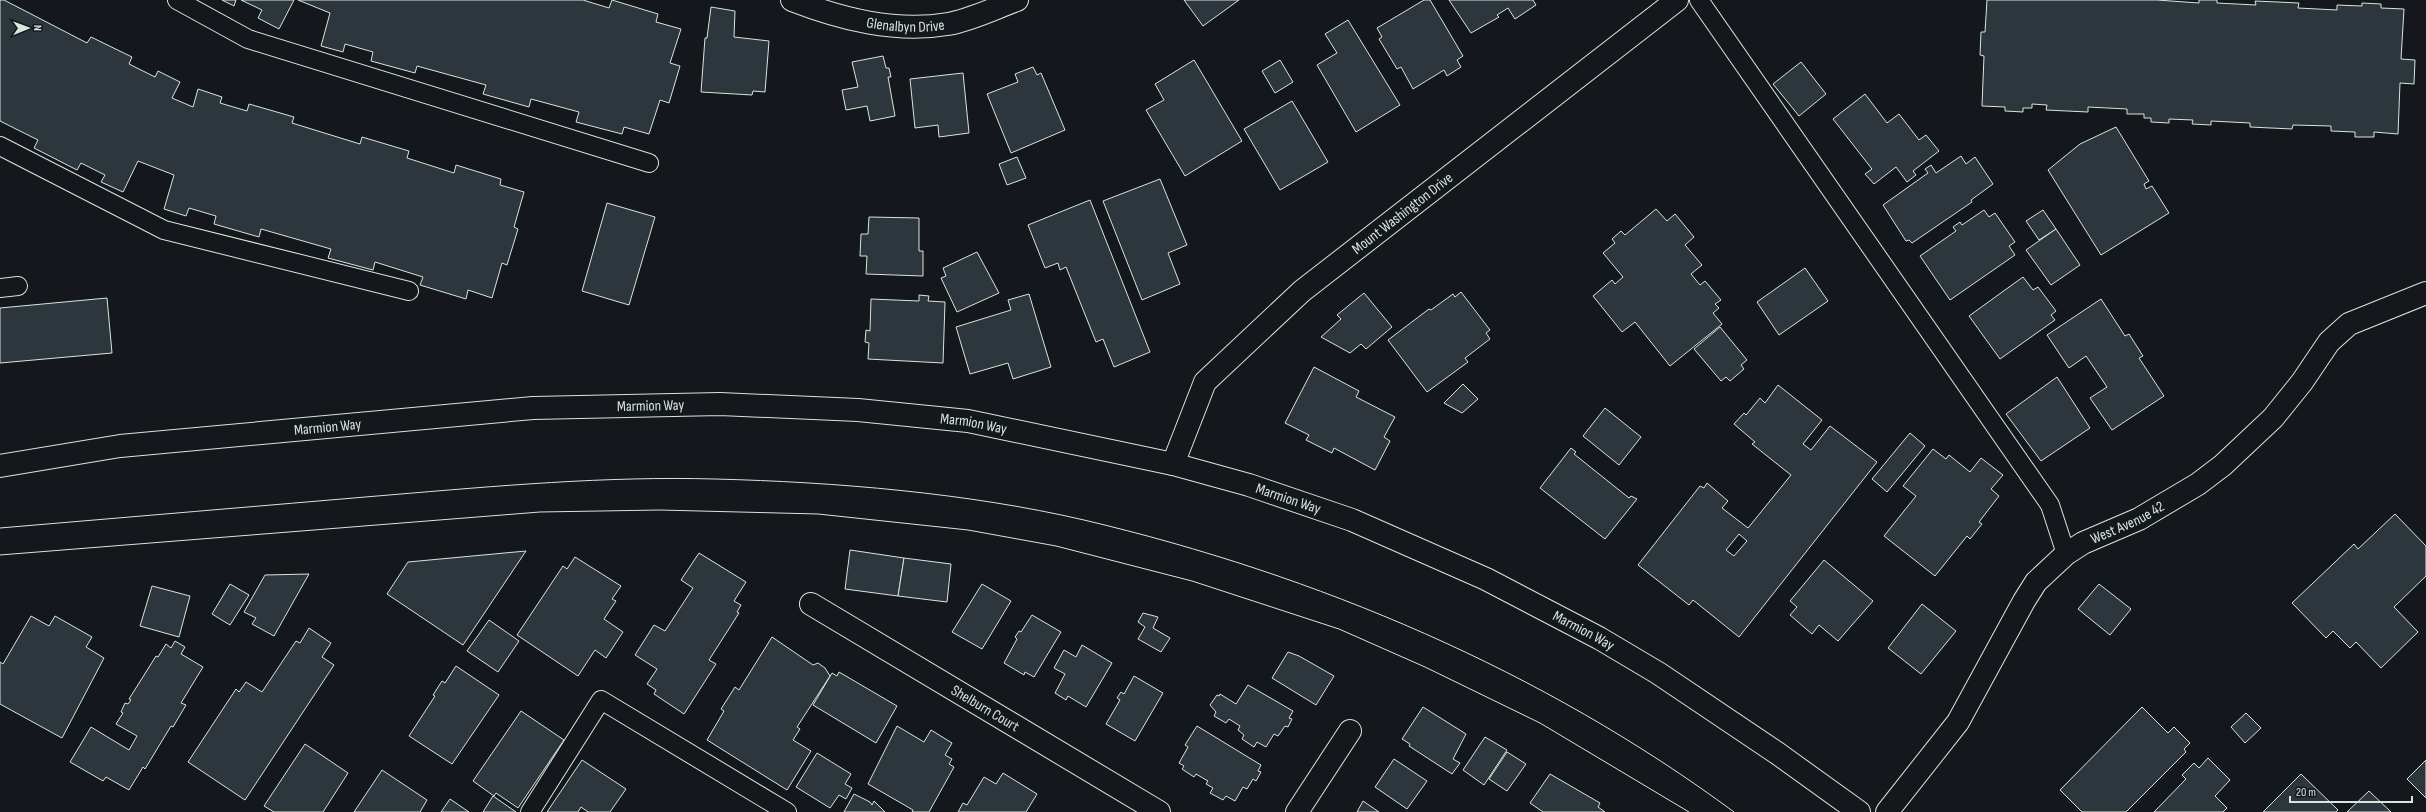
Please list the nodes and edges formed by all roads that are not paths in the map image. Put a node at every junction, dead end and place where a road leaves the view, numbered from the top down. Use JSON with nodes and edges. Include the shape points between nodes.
{"nodes":[{"id":1,"x":177,"y":0,"type":"edge"},
{"id":2,"x":792,"y":0,"type":"edge"},
{"id":3,"x":1017,"y":0,"type":"edge"},
{"id":4,"x":1677,"y":0,"type":"edge"},
{"id":5,"x":1699,"y":0,"type":"edge"},
{"id":6,"x":0,"y":146,"type":"edge"},
{"id":7,"x":649,"y":163,"type":"dead end"},
{"id":8,"x":18,"y":286,"type":"dead end"},
{"id":9,"x":0,"y":288,"type":"edge"},
{"id":10,"x":409,"y":291,"type":"dead end"},
{"id":11,"x":2426,"y":293,"type":"edge"},
{"id":12,"x":1173,"y":464,"type":"junction"},
{"id":13,"x":0,"y":466,"type":"edge"},
{"id":14,"x":2066,"y":554,"type":"junction"},
{"id":15,"x":811,"y":604,"type":"dead end"},
{"id":16,"x":1350,"y":731,"type":"dead end"},
{"id":17,"x":530,"y":812,"type":"edge"},
{"id":18,"x":787,"y":812,"type":"edge"},
{"id":19,"x":1159,"y":812,"type":"edge"},
{"id":20,"x":1297,"y":812,"type":"edge"},
{"id":21,"x":1859,"y":812,"type":"edge"},
{"id":22,"x":1887,"y":812,"type":"edge"}],
"edges":[{"from":1,"to":7,"type":"lane","via":[[248,39]]},
{"from":2,"to":3,"type":"street","name":"Glenalbyn Drive","via":[[823,12],[896,28],[948,24]]},
{"from":4,"to":12,"type":"street","name":"Mount Washington Drive","via":[[1302,291],[1205,382]]},
{"from":5,"to":14,"type":"lane","via":[[2050,505]]},
{"from":6,"to":10,"type":"lane","via":[[164,230]]},
{"from":8,"to":9,"type":"lane"},
{"from":11,"to":14,"type":"street","name":"West Avenue 42","via":[[2349,324],[2329,342],[2273,418],[2223,466],[2139,519],[2083,543]]},
{"from":12,"to":13,"type":"street","name":"Marmion Way","via":[[968,421],[858,410],[720,404],[509,410],[120,446]]},
{"from":12,"to":21,"type":"street","name":"Marmion Way","via":[[1249,485],[1352,520],[1486,578],[1599,638],[1658,674],[1777,753]]},
{"from":14,"to":22,"type":"street","name":"West Avenue 42","via":[[2032,588],[1958,722]]},
{"from":15,"to":19,"type":"street","name":"Shelburn Court"},
{"from":16,"to":20,"type":"street"},
{"from":17,"to":18,"type":"lane","via":[[601,700]]}]}
